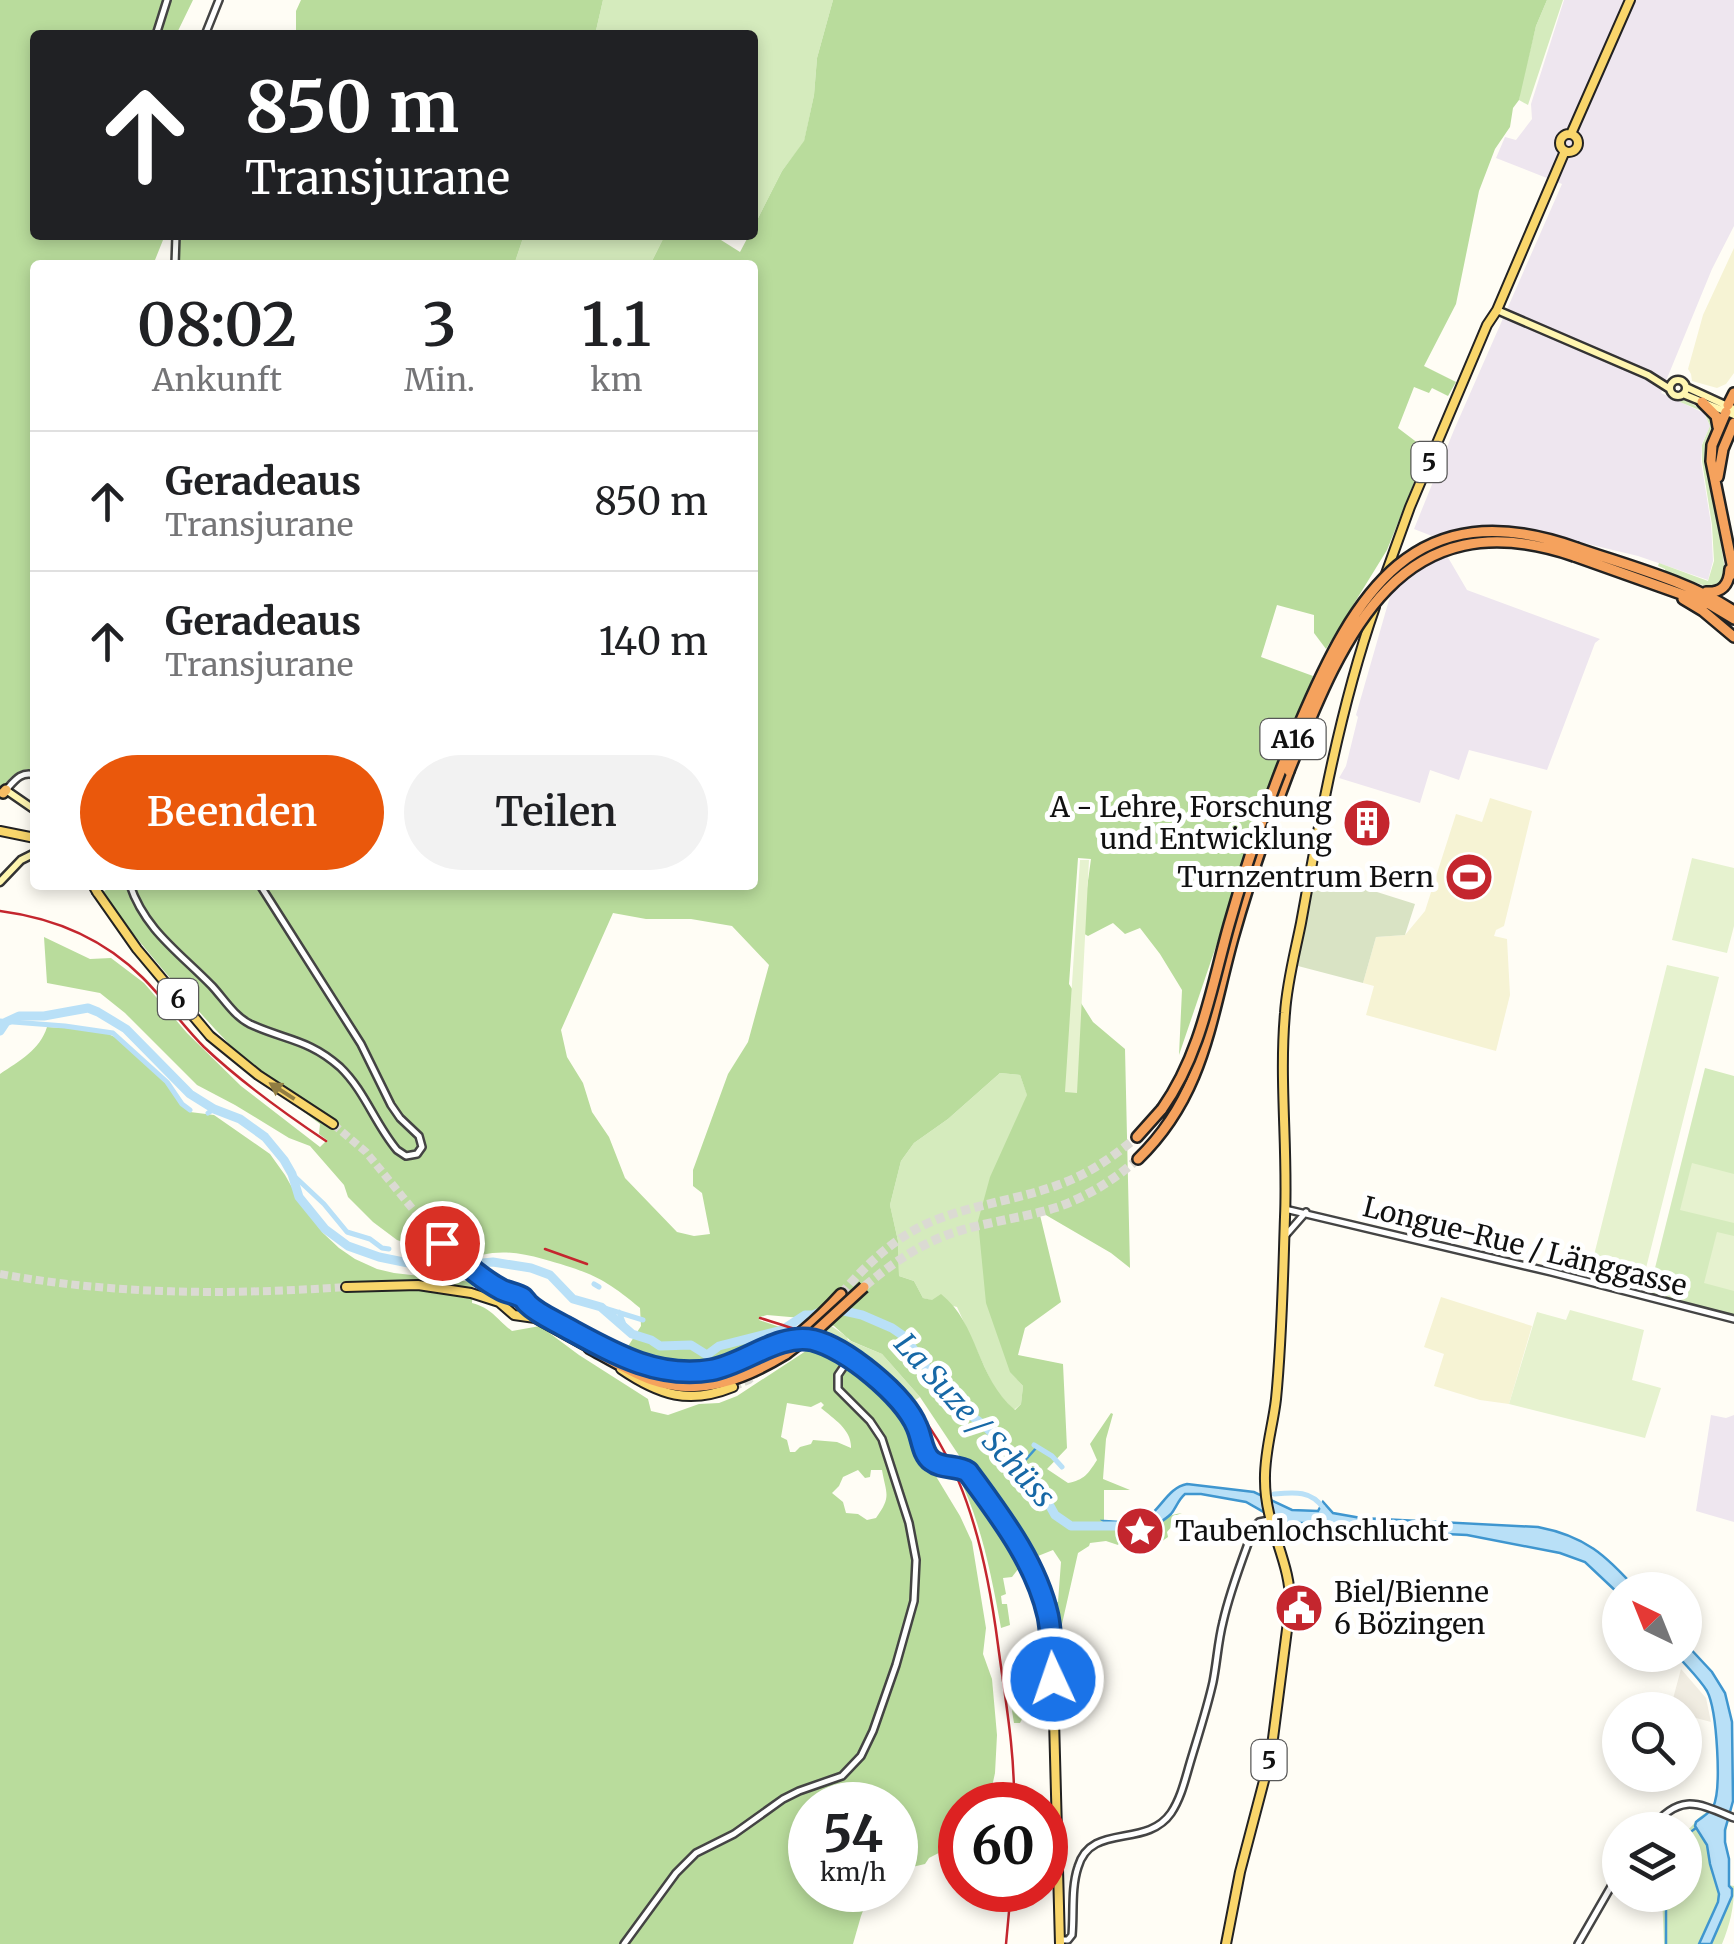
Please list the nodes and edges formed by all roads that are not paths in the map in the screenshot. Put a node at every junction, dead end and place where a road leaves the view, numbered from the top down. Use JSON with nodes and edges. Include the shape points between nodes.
{"nodes":[{"id":1,"x":167,"y":0,"type":"edge"},
{"id":2,"x":219,"y":0,"type":"edge"},
{"id":3,"x":1630,"y":0,"type":"edge"},
{"id":4,"x":158,"y":30,"type":"edge"},
{"id":5,"x":207,"y":30,"type":"edge"},
{"id":6,"x":1497,"y":310,"type":"junction"},
{"id":7,"x":1671,"y":385,"type":"junction"},
{"id":8,"x":1684,"y":391,"type":"junction"},
{"id":9,"x":1734,"y":393,"type":"edge"},
{"id":10,"x":1702,"y":402,"type":"junction"},
{"id":11,"x":1731,"y":412,"type":"edge"},
{"id":12,"x":1718,"y":429,"type":"junction"},
{"id":13,"x":1719,"y":500,"type":"junction"},
{"id":14,"x":1576,"y":552,"type":"junction"},
{"id":15,"x":1732,"y":569,"type":"edge"},
{"id":16,"x":1654,"y":585,"type":"junction"},
{"id":17,"x":1689,"y":588,"type":"junction"},
{"id":18,"x":1734,"y":612,"type":"edge"},
{"id":19,"x":1734,"y":619,"type":"edge"},
{"id":20,"x":1734,"y":637,"type":"edge"},
{"id":21,"x":30,"y":774,"type":"edge"},
{"id":22,"x":2,"y":794,"type":"edge"},
{"id":23,"x":30,"y":808,"type":"edge"},
{"id":24,"x":0,"y":828,"type":"edge"},
{"id":25,"x":30,"y":836,"type":"edge"},
{"id":26,"x":30,"y":855,"type":"edge"},
{"id":27,"x":0,"y":882,"type":"edge"},
{"id":28,"x":97,"y":890,"type":"edge"},
{"id":29,"x":132,"y":890,"type":"edge"},
{"id":30,"x":263,"y":890,"type":"edge"},
{"id":31,"x":333,"y":1124,"type":"tunnel mouth"},
{"id":32,"x":1137,"y":1137,"type":"tunnel mouth"},
{"id":33,"x":1138,"y":1160,"type":"tunnel mouth"},
{"id":34,"x":1285,"y":1209,"type":"junction"},
{"id":35,"x":1306,"y":1212,"type":"junction"},
{"id":36,"x":433,"y":1234,"type":"tunnel mouth"},
{"id":37,"x":1284,"y":1237,"type":"junction"},
{"id":38,"x":346,"y":1287,"type":"tunnel mouth"},
{"id":39,"x":864,"y":1287,"type":"tunnel mouth"},
{"id":40,"x":840,"y":1294,"type":"tunnel mouth"},
{"id":41,"x":516,"y":1296,"type":"junction"},
{"id":42,"x":526,"y":1303,"type":"junction"},
{"id":43,"x":509,"y":1311,"type":"junction"},
{"id":44,"x":520,"y":1315,"type":"junction"},
{"id":45,"x":1734,"y":1320,"type":"edge"},
{"id":46,"x":589,"y":1348,"type":"junction"},
{"id":47,"x":617,"y":1355,"type":"junction"},
{"id":48,"x":850,"y":1359,"type":"junction"},
{"id":49,"x":734,"y":1387,"type":"tunnel mouth"},
{"id":50,"x":1268,"y":1517,"type":"junction"},
{"id":51,"x":1666,"y":1812,"type":"edge"},
{"id":52,"x":1733,"y":1818,"type":"edge"},
{"id":53,"x":1602,"y":1902,"type":"edge"},
{"id":54,"x":1060,"y":1942,"type":"edge"},
{"id":55,"x":624,"y":1944,"type":"edge"},
{"id":56,"x":1226,"y":1944,"type":"edge"},
{"id":57,"x":1578,"y":1944,"type":"edge"}],
"edges":[{"from":1,"to":4,"type":"street"},
{"from":2,"to":5,"type":"street"},
{"from":3,"to":6,"type":"main road","number":"5","via":[[1571,134],[1560,140],[1565,151]]},
{"from":6,"to":7,"type":"main road"},
{"from":6,"to":34,"type":"main road","number":"5","via":[[1397,542],[1333,765],[1286,1004]]},
{"from":7,"to":8,"type":"main road","via":[[1681,381]]},
{"from":7,"to":8,"type":"main road","via":[[1674,396]]},
{"from":8,"to":10,"type":"main road"},
{"from":8,"to":11,"type":"main road"},
{"from":9,"to":11,"type":"highway"},
{"from":10,"to":11,"type":"main road"},
{"from":10,"to":12,"type":"highway"},
{"from":11,"to":12,"type":"highway"},
{"from":11,"to":13,"type":"highway"},
{"from":12,"to":13,"type":"highway","via":[[1711,461]]},
{"from":13,"to":15,"type":"highway"},
{"from":14,"to":16,"type":"highway","number":"A16"},
{"from":14,"to":17,"type":"highway","number":"A16"},
{"from":14,"to":32,"type":"highway","number":"A16","bridge":true,"via":[[1516,532],[1460,535],[1409,557],[1360,605],[1294,736],[1246,870],[1196,1046],[1180,1082]]},
{"from":14,"to":33,"type":"highway","number":"A16","bridge":true,"via":[[1505,541],[1452,548],[1405,572],[1360,620],[1289,770],[1243,904],[1198,1070]]},
{"from":15,"to":17,"type":"highway","via":[[1722,589]]},
{"from":16,"to":19,"type":"highway","number":"A16"},
{"from":16,"to":20,"type":"highway"},
{"from":17,"to":18,"type":"highway","number":"A16"},
{"from":21,"to":22,"type":"street"},
{"from":22,"to":23,"type":"main road"},
{"from":24,"to":25,"type":"main road"},
{"from":26,"to":27,"type":"main road"},
{"from":31,"to":28,"type":"main road","number":"6","one_way":true,"via":[[210,1036]]},
{"from":29,"to":30,"type":"street","via":[[156,932],[237,1015],[326,1056],[359,1089],[397,1150],[417,1154],[419,1136],[395,1112],[361,1044]]},
{"from":34,"to":35,"type":"street","name":"Longue-Rue / Länggasse"},
{"from":34,"to":37,"type":"main road","number":"5"},
{"from":35,"to":37,"type":"street"},
{"from":35,"to":45,"type":"street","name":"Longue-Rue / Länggasse"},
{"from":36,"to":41,"type":"main road"},
{"from":37,"to":50,"type":"main road","number":"5","via":[[1276,1395],[1265,1464]]},
{"from":38,"to":43,"type":"main road","via":[[418,1285],[471,1293]]},
{"from":39,"to":46,"type":"highway","bridge":true,"via":[[786,1354],[720,1384],[670,1384]]},
{"from":40,"to":47,"type":"highway","via":[[784,1345],[726,1374],[668,1376]]},
{"from":41,"to":42,"type":"main road"},
{"from":41,"to":43,"type":"main road","via":[[508,1301]]},
{"from":42,"to":44,"type":"main road"},
{"from":42,"to":47,"type":"main road"},
{"from":43,"to":44,"type":"main road"},
{"from":44,"to":46,"type":"main road"},
{"from":46,"to":49,"type":"main road","via":[[668,1394],[701,1396]]},
{"from":47,"to":48,"type":"main road","via":[[661,1370],[698,1372],[789,1340]]},
{"from":48,"to":54,"type":"main road","via":[[898,1398],[931,1460],[968,1472],[1020,1548],[1042,1594],[1052,1644]]},
{"from":48,"to":55,"type":"street","via":[[838,1375],[838,1389],[882,1439],[914,1539],[916,1584],[872,1730],[842,1776],[783,1799],[696,1853]]},
{"from":50,"to":54,"type":"street","via":[[1255,1525],[1240,1566],[1175,1807],[1152,1830],[1104,1840],[1086,1851],[1076,1876],[1072,1935]]},
{"from":50,"to":56,"type":"main road","number":"5","via":[[1290,1606],[1271,1754]]},
{"from":51,"to":52,"type":"street","via":[[1694,1803]]},
{"from":53,"to":57,"type":"street"}]}
